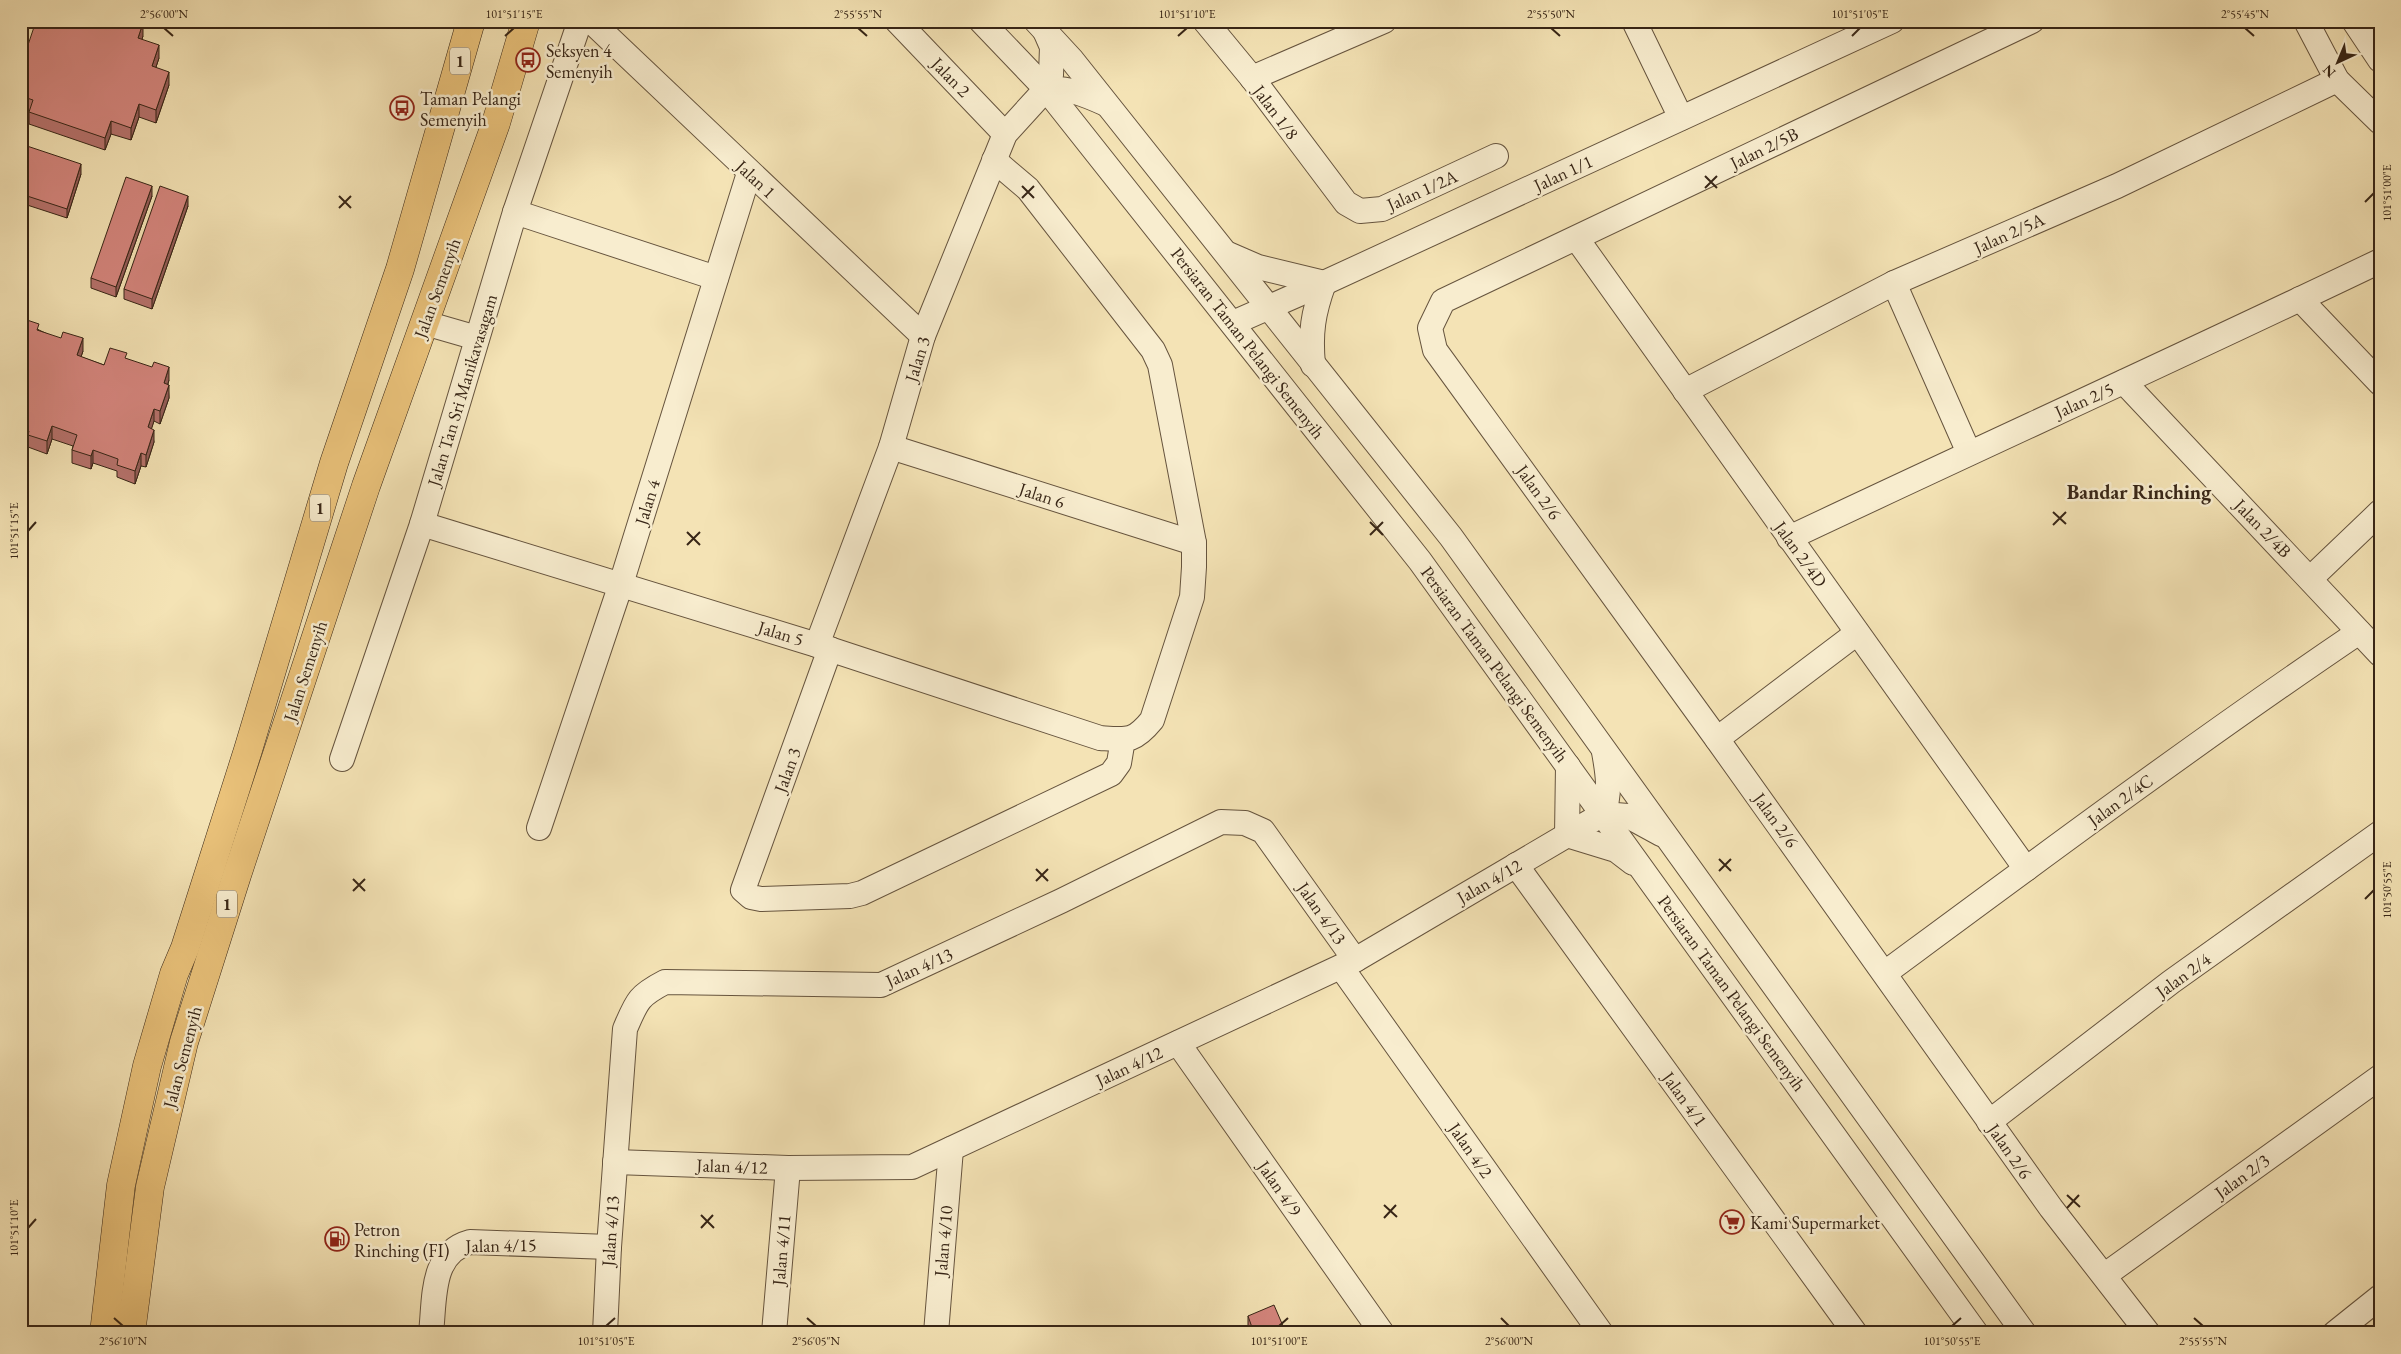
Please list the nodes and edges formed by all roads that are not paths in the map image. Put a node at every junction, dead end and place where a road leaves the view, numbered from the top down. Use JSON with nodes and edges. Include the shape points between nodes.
{"nodes":[{"id":1,"x":472,"y":21,"type":"edge"},
{"id":2,"x":526,"y":21,"type":"edge"},
{"id":3,"x":580,"y":21,"type":"edge"},
{"id":4,"x":591,"y":21,"type":"edge"},
{"id":5,"x":897,"y":21,"type":"edge"},
{"id":6,"x":982,"y":21,"type":"edge"},
{"id":7,"x":1205,"y":21,"type":"edge"},
{"id":8,"x":1384,"y":21,"type":"edge"},
{"id":9,"x":1634,"y":21,"type":"edge"},
{"id":10,"x":1892,"y":21,"type":"edge"},
{"id":11,"x":2032,"y":21,"type":"edge"},
{"id":12,"x":2306,"y":21,"type":"edge"},
{"id":13,"x":2354,"y":21,"type":"edge"},
{"id":14,"x":1041,"y":26,"type":"edge"},
{"id":15,"x":2380,"y":60,"type":"edge"},
{"id":16,"x":1252,"y":78,"type":"junction"},
{"id":17,"x":2337,"y":80,"type":"junction"},
{"id":18,"x":1046,"y":89,"type":"junction"},
{"id":19,"x":1109,"y":106,"type":"junction"},
{"id":20,"x":1681,"y":118,"type":"junction"},
{"id":21,"x":2380,"y":122,"type":"edge"},
{"id":22,"x":1005,"y":134,"type":"junction"},
{"id":23,"x":1496,"y":156,"type":"dead end"},
{"id":24,"x":994,"y":160,"type":"junction"},
{"id":25,"x":749,"y":173,"type":"junction"},
{"id":26,"x":1346,"y":203,"type":"joint"},
{"id":27,"x":515,"y":212,"type":"junction"},
{"id":28,"x":1577,"y":239,"type":"junction"},
{"id":29,"x":1224,"y":253,"type":"junction"},
{"id":30,"x":2380,"y":261,"type":"edge"},
{"id":31,"x":716,"y":278,"type":"junction"},
{"id":32,"x":1324,"y":283,"type":"junction"},
{"id":33,"x":1894,"y":283,"type":"junction"},
{"id":34,"x":2300,"y":299,"type":"junction"},
{"id":35,"x":1443,"y":301,"type":"joint"},
{"id":36,"x":1267,"y":306,"type":"junction"},
{"id":37,"x":425,"y":322,"type":"junction"},
{"id":38,"x":1232,"y":323,"type":"junction"},
{"id":39,"x":923,"y":336,"type":"junction"},
{"id":40,"x":477,"y":338,"type":"junction"},
{"id":41,"x":1313,"y":364,"type":"junction"},
{"id":42,"x":2124,"y":382,"type":"junction"},
{"id":43,"x":2380,"y":383,"type":"edge"},
{"id":44,"x":1685,"y":391,"type":"junction"},
{"id":45,"x":891,"y":447,"type":"junction"},
{"id":46,"x":1969,"y":453,"type":"junction"},
{"id":47,"x":2380,"y":512,"type":"edge"},
{"id":48,"x":422,"y":524,"type":"junction"},
{"id":49,"x":1788,"y":538,"type":"junction"},
{"id":50,"x":1194,"y":543,"type":"junction"},
{"id":51,"x":2311,"y":578,"type":"junction"},
{"id":52,"x":621,"y":584,"type":"junction"},
{"id":53,"x":2359,"y":632,"type":"junction"},
{"id":54,"x":1857,"y":633,"type":"junction"},
{"id":55,"x":824,"y":647,"type":"junction"},
{"id":56,"x":2380,"y":654,"type":"edge"},
{"id":57,"x":1131,"y":738,"type":"junction"},
{"id":58,"x":1717,"y":738,"type":"junction"},
{"id":59,"x":1604,"y":749,"type":"junction"},
{"id":60,"x":342,"y":759,"type":"dead end"},
{"id":61,"x":1568,"y":766,"type":"junction"},
{"id":62,"x":1603,"y":814,"type":"junction"},
{"id":63,"x":539,"y":828,"type":"dead end"},
{"id":64,"x":2380,"y":833,"type":"edge"},
{"id":65,"x":1567,"y":835,"type":"junction"},
{"id":66,"x":1670,"y":840,"type":"junction"},
{"id":67,"x":1516,"y":865,"type":"junction"},
{"id":68,"x":2026,"y":869,"type":"junction"},
{"id":69,"x":1642,"y":870,"type":"junction"},
{"id":70,"x":1348,"y":963,"type":"junction"},
{"id":71,"x":1885,"y":973,"type":"junction"},
{"id":72,"x":1178,"y":1042,"type":"junction"},
{"id":73,"x":2380,"y":1077,"type":"edge"},
{"id":74,"x":1990,"y":1122,"type":"junction"},
{"id":75,"x":951,"y":1149,"type":"junction"},
{"id":76,"x":615,"y":1162,"type":"junction"},
{"id":77,"x":788,"y":1168,"type":"junction"},
{"id":78,"x":608,"y":1247,"type":"junction"},
{"id":79,"x":2105,"y":1275,"type":"junction"},
{"id":80,"x":2376,"y":1307,"type":"edge"},
{"id":81,"x":104,"y":1333,"type":"edge"},
{"id":82,"x":131,"y":1333,"type":"edge"},
{"id":83,"x":431,"y":1333,"type":"edge"},
{"id":84,"x":605,"y":1333,"type":"edge"},
{"id":85,"x":774,"y":1333,"type":"edge"},
{"id":86,"x":936,"y":1333,"type":"edge"},
{"id":87,"x":1382,"y":1333,"type":"edge"},
{"id":88,"x":1600,"y":1333,"type":"edge"},
{"id":89,"x":1854,"y":1333,"type":"edge"},
{"id":90,"x":1976,"y":1333,"type":"edge"},
{"id":91,"x":2024,"y":1333,"type":"edge"},
{"id":92,"x":2148,"y":1333,"type":"edge"},
{"id":93,"x":2335,"y":1333,"type":"edge"}],
"edges":[{"from":1,"to":81,"type":"main road","name":"Jalan Semenyih","number":"1","via":[[400,268],[334,463],[248,750],[147,1066],[121,1185]]},
{"from":2,"to":37,"type":"main road","name":"Jalan Semenyih","number":"1","via":[[496,123]]},
{"from":3,"to":27,"type":"street","name":"Jalan Tan Sri Manikavasagam"},
{"from":4,"to":25,"type":"street","name":"Jalan 1"},
{"from":5,"to":22,"type":"street","name":"Jalan 2"},
{"from":6,"to":18,"type":"street","name":"Persiaran Taman Pelangi Semenyih"},
{"from":7,"to":16,"type":"street","name":"Jalan 1/8"},
{"from":8,"to":16,"type":"street"},
{"from":9,"to":20,"type":"street"},
{"from":10,"to":20,"type":"street","name":"Jalan 1/1"},
{"from":11,"to":28,"type":"street","name":"Jalan 2/5B"},
{"from":12,"to":17,"type":"street"},
{"from":13,"to":15,"type":"street"},
{"from":14,"to":18,"type":"street","via":[[1052,47],[1051,76]]},
{"from":14,"to":19,"type":"street","name":"Persiaran Taman Pelangi Semenyih"},
{"from":16,"to":26,"type":"street","name":"Jalan 1/8"},
{"from":17,"to":21,"type":"street"},
{"from":17,"to":33,"type":"street","name":"Jalan 2/5A","via":[[2117,186]]},
{"from":18,"to":19,"type":"street","via":[[1059,87],[1085,94]]},
{"from":18,"to":22,"type":"street","name":"Jalan 3"},
{"from":18,"to":38,"type":"street","name":"Persiaran Taman Pelangi Semenyih"},
{"from":19,"to":29,"type":"street","name":"Persiaran Taman Pelangi Semenyih"},
{"from":20,"to":32,"type":"street","name":"Jalan 1/1"},
{"from":22,"to":24,"type":"street","name":"Jalan 3"},
{"from":23,"to":26,"type":"street","name":"Jalan 1/2A","via":[[1382,208],[1360,211]]},
{"from":24,"to":39,"type":"street","name":"Jalan 3"},
{"from":24,"to":50,"type":"street","via":[[1028,189],[1158,358]]},
{"from":25,"to":31,"type":"street","name":"Jalan 4"},
{"from":25,"to":39,"type":"street","name":"Jalan 1"},
{"from":27,"to":31,"type":"street"},
{"from":27,"to":40,"type":"street","name":"Jalan Tan Sri Manikavasagam"},
{"from":28,"to":35,"type":"street","name":"Jalan 2/5B"},
{"from":28,"to":44,"type":"street","name":"Jalan 2/4D"},
{"from":29,"to":32,"type":"street","via":[[1258,267]]},
{"from":29,"to":36,"type":"street","name":"Persiaran Taman Pelangi Semenyih"},
{"from":30,"to":34,"type":"street","name":"Jalan 2/5"},
{"from":31,"to":52,"type":"street","name":"Jalan 4"},
{"from":32,"to":36,"type":"street","name":"Jalan 1/1"},
{"from":32,"to":41,"type":"street","via":[[1315,308],[1311,337]]},
{"from":33,"to":44,"type":"street","name":"Jalan 2/5A"},
{"from":33,"to":46,"type":"street"},
{"from":34,"to":42,"type":"street","name":"Jalan 2/5"},
{"from":34,"to":43,"type":"street"},
{"from":35,"to":58,"type":"street","name":"Jalan 2/6","via":[[1430,328],[1435,350]]},
{"from":36,"to":38,"type":"street","name":"Jalan 1/1"},
{"from":36,"to":41,"type":"street","name":"Persiaran Taman Pelangi Semenyih"},
{"from":37,"to":40,"type":"street"},
{"from":37,"to":82,"type":"main road","name":"Jalan Semenyih","number":"1","via":[[366,486],[236,875],[184,1042],[150,1187]]},
{"from":38,"to":61,"type":"street","name":"Persiaran Taman Pelangi Semenyih","via":[[1420,561]]},
{"from":39,"to":45,"type":"street","name":"Jalan 3"},
{"from":40,"to":48,"type":"street","name":"Jalan Tan Sri Manikavasagam"},
{"from":41,"to":59,"type":"street","name":"Persiaran Taman Pelangi Semenyih","via":[[1451,537]]},
{"from":42,"to":46,"type":"street","name":"Jalan 2/5"},
{"from":42,"to":51,"type":"street","name":"Jalan 2/4B"},
{"from":44,"to":49,"type":"street","name":"Jalan 2/4D"},
{"from":45,"to":50,"type":"street","name":"Jalan 6"},
{"from":45,"to":55,"type":"street","name":"Jalan 3"},
{"from":46,"to":49,"type":"street","name":"Jalan 2/5"},
{"from":47,"to":51,"type":"street"},
{"from":48,"to":52,"type":"street","name":"Jalan 5"},
{"from":48,"to":60,"type":"street","name":"Jalan Tan Sri Manikavasagam"},
{"from":49,"to":54,"type":"street","name":"Jalan 2/4D"},
{"from":50,"to":57,"type":"street","via":[[1192,597],[1152,720]]},
{"from":51,"to":53,"type":"street","name":"Jalan 2/4B"},
{"from":52,"to":55,"type":"street","name":"Jalan 5"},
{"from":52,"to":63,"type":"street","name":"Jalan 4"},
{"from":53,"to":56,"type":"street","name":"Jalan 2/4B"},
{"from":53,"to":68,"type":"street","name":"Jalan 2/4C"},
{"from":54,"to":58,"type":"street"},
{"from":54,"to":68,"type":"street","name":"Jalan 2/4D"},
{"from":55,"to":57,"type":"street","name":"Jalan 5","via":[[1100,738]]},
{"from":55,"to":57,"type":"street","name":"Jalan 3","via":[[743,890],[751,897],[850,896],[862,893],[1111,774]]},
{"from":58,"to":71,"type":"street","name":"Jalan 2/6"},
{"from":59,"to":62,"type":"street","via":[[1609,782],[1608,802]]},
{"from":59,"to":66,"type":"street","name":"Persiaran Taman Pelangi Semenyih"},
{"from":61,"to":62,"type":"street","name":"Persiaran Taman Pelangi Semenyih"},
{"from":61,"to":65,"type":"street"},
{"from":62,"to":65,"type":"street","name":"Jalan 4/12"},
{"from":62,"to":66,"type":"street","via":[[1628,816]]},
{"from":62,"to":69,"type":"street","name":"Persiaran Taman Pelangi Semenyih"},
{"from":64,"to":74,"type":"street","name":"Jalan 2/4","via":[[2171,982]]},
{"from":65,"to":67,"type":"street","name":"Jalan 4/12"},
{"from":65,"to":69,"type":"street","via":[[1616,850]]},
{"from":66,"to":91,"type":"street","name":"Persiaran Taman Pelangi Semenyih"},
{"from":67,"to":70,"type":"street","name":"Jalan 4/12"},
{"from":67,"to":89,"type":"street","name":"Jalan 4/1"},
{"from":68,"to":71,"type":"street","name":"Jalan 2/4C"},
{"from":69,"to":90,"type":"street","name":"Persiaran Taman Pelangi Semenyih"},
{"from":70,"to":72,"type":"street","name":"Jalan 4/12"},
{"from":70,"to":76,"type":"street","name":"Jalan 4/13","via":[[1263,830],[1245,823],[1222,822],[881,985],[665,982],[644,992],[625,1029]]},
{"from":70,"to":88,"type":"street","name":"Jalan 4/2"},
{"from":71,"to":74,"type":"street","name":"Jalan 2/6"},
{"from":72,"to":75,"type":"street","name":"Jalan 4/12"},
{"from":72,"to":87,"type":"street","name":"Jalan 4/9"},
{"from":73,"to":79,"type":"street","name":"Jalan 2/3"},
{"from":74,"to":79,"type":"street","name":"Jalan 2/6","via":[[2051,1208]]},
{"from":75,"to":77,"type":"street","name":"Jalan 4/12","via":[[912,1167]]},
{"from":75,"to":86,"type":"street","name":"Jalan 4/10"},
{"from":76,"to":77,"type":"street","name":"Jalan 4/12"},
{"from":76,"to":78,"type":"street","name":"Jalan 4/13"},
{"from":77,"to":85,"type":"street","name":"Jalan 4/11"},
{"from":78,"to":83,"type":"street","name":"Jalan 4/15","via":[[470,1242],[456,1246],[438,1270]]},
{"from":78,"to":84,"type":"street","name":"Jalan 4/13"},
{"from":79,"to":92,"type":"street","name":"Jalan 2/6"},
{"from":80,"to":93,"type":"street"}]}
